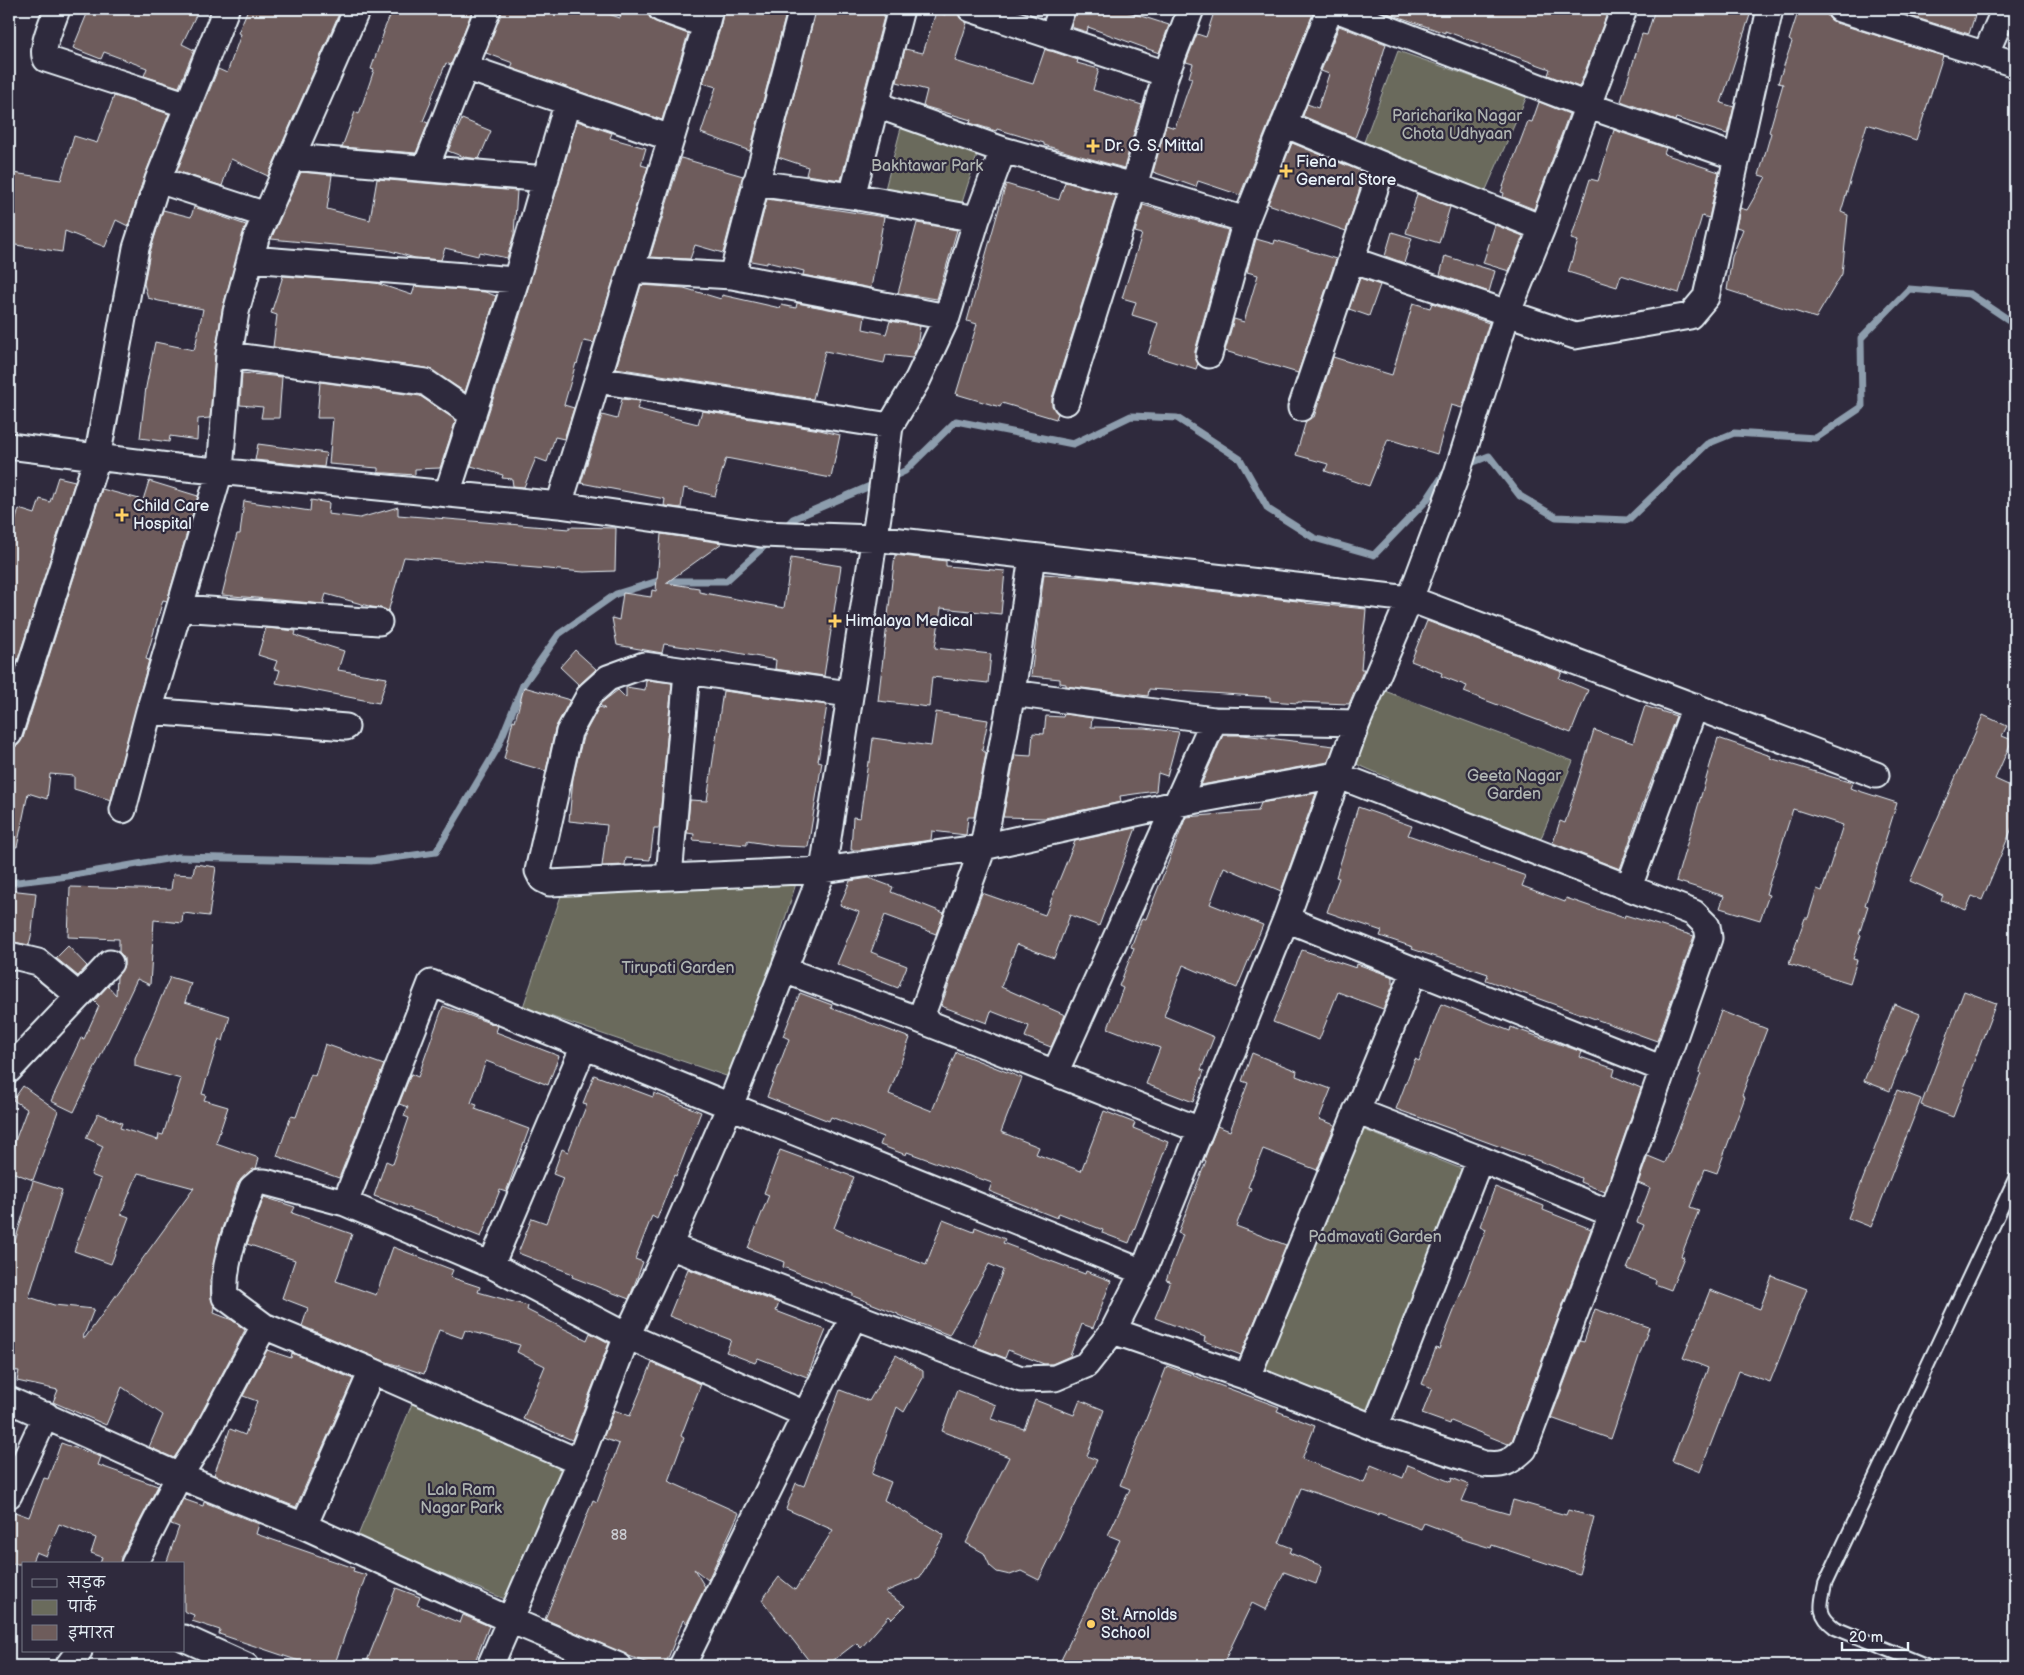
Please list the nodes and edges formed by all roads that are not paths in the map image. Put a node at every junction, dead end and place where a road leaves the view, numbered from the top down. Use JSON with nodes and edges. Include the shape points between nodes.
{"nodes":[{"id":1,"x":57,"y":9,"type":"edge"},
{"id":2,"x":226,"y":9,"type":"edge"},
{"id":3,"x":357,"y":9,"type":"edge"},
{"id":4,"x":488,"y":9,"type":"edge"},
{"id":5,"x":661,"y":9,"type":"edge"},
{"id":6,"x":802,"y":9,"type":"edge"},
{"id":7,"x":901,"y":9,"type":"edge"},
{"id":8,"x":971,"y":9,"type":"edge"},
{"id":9,"x":1062,"y":9,"type":"edge"},
{"id":10,"x":1191,"y":9,"type":"edge"},
{"id":11,"x":1330,"y":9,"type":"edge"},
{"id":12,"x":1336,"y":9,"type":"edge"},
{"id":13,"x":1624,"y":9,"type":"edge"},
{"id":14,"x":1770,"y":9,"type":"edge"},
{"id":15,"x":1840,"y":9,"type":"edge"},
{"id":16,"x":2005,"y":9,"type":"edge"},
{"id":17,"x":708,"y":17,"type":"edge"},
{"id":18,"x":1052,"y":37,"type":"junction"},
{"id":19,"x":1985,"y":55,"type":"junction"},
{"id":20,"x":2015,"y":64,"type":"edge"},
{"id":21,"x":466,"y":67,"type":"junction"},
{"id":22,"x":1166,"y":74,"type":"junction"},
{"id":23,"x":567,"y":104,"type":"junction"},
{"id":24,"x":188,"y":105,"type":"junction"},
{"id":25,"x":877,"y":105,"type":"junction"},
{"id":26,"x":1589,"y":106,"type":"junction"},
{"id":27,"x":1284,"y":124,"type":"junction"},
{"id":28,"x":671,"y":138,"type":"junction"},
{"id":29,"x":1003,"y":150,"type":"junction"},
{"id":30,"x":292,"y":157,"type":"junction"},
{"id":31,"x":1736,"y":157,"type":"junction"},
{"id":32,"x":1383,"y":165,"type":"junction"},
{"id":33,"x":426,"y":167,"type":"junction"},
{"id":34,"x":546,"y":179,"type":"junction"},
{"id":35,"x":158,"y":180,"type":"junction"},
{"id":36,"x":756,"y":183,"type":"junction"},
{"id":37,"x":1134,"y":186,"type":"junction"},
{"id":38,"x":852,"y":196,"type":"junction"},
{"id":39,"x":266,"y":215,"type":"junction"},
{"id":40,"x":977,"y":219,"type":"junction"},
{"id":41,"x":1246,"y":220,"type":"junction"},
{"id":42,"x":1542,"y":228,"type":"junction"},
{"id":43,"x":250,"y":259,"type":"junction"},
{"id":44,"x":1351,"y":260,"type":"junction"},
{"id":45,"x":631,"y":270,"type":"junction"},
{"id":46,"x":732,"y":276,"type":"junction"},
{"id":47,"x":516,"y":280,"type":"junction"},
{"id":48,"x":1507,"y":314,"type":"junction"},
{"id":49,"x":947,"y":317,"type":"junction"},
{"id":50,"x":228,"y":355,"type":"junction"},
{"id":51,"x":1209,"y":355,"type":"dead end"},
{"id":52,"x":597,"y":380,"type":"junction"},
{"id":53,"x":1066,"y":402,"type":"dead end"},
{"id":54,"x":1301,"y":408,"type":"dead end"},
{"id":55,"x":473,"y":415,"type":"junction"},
{"id":56,"x":890,"y":426,"type":"junction"},
{"id":57,"x":9,"y":446,"type":"edge"},
{"id":58,"x":98,"y":458,"type":"junction"},
{"id":59,"x":220,"y":471,"type":"junction"},
{"id":60,"x":447,"y":494,"type":"junction"},
{"id":61,"x":559,"y":505,"type":"junction"},
{"id":62,"x":874,"y":538,"type":"junction"},
{"id":63,"x":1032,"y":556,"type":"junction"},
{"id":64,"x":1410,"y":599,"type":"junction"},
{"id":65,"x":180,"y":608,"type":"junction"},
{"id":66,"x":379,"y":622,"type":"dead end"},
{"id":67,"x":687,"y":672,"type":"junction"},
{"id":68,"x":1012,"y":693,"type":"junction"},
{"id":69,"x":849,"y":694,"type":"junction"},
{"id":70,"x":1695,"y":706,"type":"junction"},
{"id":71,"x":149,"y":710,"type":"junction"},
{"id":72,"x":1214,"y":720,"type":"junction"},
{"id":73,"x":1357,"y":722,"type":"junction"},
{"id":74,"x":346,"y":727,"type":"dead end"},
{"id":75,"x":9,"y":734,"type":"edge"},
{"id":76,"x":1337,"y":775,"type":"junction"},
{"id":77,"x":1876,"y":775,"type":"dead end"},
{"id":78,"x":1176,"y":804,"type":"junction"},
{"id":79,"x":123,"y":810,"type":"dead end"},
{"id":80,"x":983,"y":847,"type":"junction"},
{"id":81,"x":823,"y":870,"type":"junction"},
{"id":82,"x":669,"y":877,"type":"junction"},
{"id":83,"x":1629,"y":887,"type":"junction"},
{"id":84,"x":1286,"y":919,"type":"junction"},
{"id":85,"x":9,"y":955,"type":"edge"},
{"id":86,"x":110,"y":963,"type":"dead end"},
{"id":87,"x":784,"y":970,"type":"junction"},
{"id":88,"x":1415,"y":970,"type":"junction"},
{"id":89,"x":79,"y":996,"type":"junction"},
{"id":90,"x":920,"y":1020,"type":"junction"},
{"id":91,"x":584,"y":1046,"type":"junction"},
{"id":92,"x":1663,"y":1069,"type":"junction"},
{"id":93,"x":9,"y":1070,"type":"edge"},
{"id":94,"x":1055,"y":1073,"type":"junction"},
{"id":95,"x":730,"y":1106,"type":"junction"},
{"id":96,"x":1356,"y":1110,"type":"junction"},
{"id":97,"x":1200,"y":1130,"type":"junction"},
{"id":98,"x":1480,"y":1159,"type":"junction"},
{"id":99,"x":2015,"y":1179,"type":"edge"},
{"id":100,"x":345,"y":1203,"type":"junction"},
{"id":101,"x":1612,"y":1214,"type":"junction"},
{"id":102,"x":669,"y":1246,"type":"junction"},
{"id":103,"x":491,"y":1266,"type":"junction"},
{"id":104,"x":1143,"y":1272,"type":"junction"},
{"id":105,"x":854,"y":1316,"type":"junction"},
{"id":106,"x":264,"y":1326,"type":"junction"},
{"id":107,"x":1113,"y":1331,"type":"junction"},
{"id":108,"x":627,"y":1336,"type":"junction"},
{"id":109,"x":372,"y":1371,"type":"junction"},
{"id":110,"x":1247,"y":1377,"type":"junction"},
{"id":111,"x":9,"y":1400,"type":"edge"},
{"id":112,"x":805,"y":1414,"type":"junction"},
{"id":113,"x":46,"y":1415,"type":"junction"},
{"id":114,"x":1375,"y":1428,"type":"junction"},
{"id":115,"x":579,"y":1462,"type":"junction"},
{"id":116,"x":179,"y":1476,"type":"junction"},
{"id":117,"x":9,"y":1494,"type":"edge"},
{"id":118,"x":304,"y":1526,"type":"junction"},
{"id":119,"x":135,"y":1562,"type":"edge"},
{"id":120,"x":510,"y":1620,"type":"junction"},
{"id":121,"x":185,"y":1638,"type":"edge"},
{"id":122,"x":79,"y":1652,"type":"edge"},
{"id":123,"x":582,"y":1659,"type":"edge"},
{"id":124,"x":68,"y":1666,"type":"edge"},
{"id":125,"x":244,"y":1666,"type":"edge"},
{"id":126,"x":490,"y":1666,"type":"edge"},
{"id":127,"x":619,"y":1666,"type":"edge"},
{"id":128,"x":682,"y":1666,"type":"edge"},
{"id":129,"x":1928,"y":1666,"type":"edge"}],
"edges":[{"from":1,"to":24,"type":"street","via":[[44,46],[46,60]]},
{"from":2,"to":24,"type":"street"},
{"from":3,"to":30,"type":"street"},
{"from":4,"to":21,"type":"street"},
{"from":5,"to":17,"type":"street"},
{"from":6,"to":36,"type":"street"},
{"from":7,"to":25,"type":"street"},
{"from":8,"to":18,"type":"street"},
{"from":9,"to":18,"type":"street"},
{"from":10,"to":22,"type":"street"},
{"from":11,"to":27,"type":"street"},
{"from":12,"to":26,"type":"street"},
{"from":13,"to":26,"type":"street"},
{"from":14,"to":31,"type":"street"},
{"from":15,"to":19,"type":"street"},
{"from":16,"to":19,"type":"street"},
{"from":17,"to":28,"type":"street"},
{"from":18,"to":22,"type":"street"},
{"from":19,"to":20,"type":"street"},
{"from":21,"to":23,"type":"street"},
{"from":21,"to":33,"type":"street"},
{"from":22,"to":37,"type":"street"},
{"from":23,"to":28,"type":"street"},
{"from":23,"to":34,"type":"street"},
{"from":24,"to":35,"type":"street"},
{"from":25,"to":29,"type":"street"},
{"from":25,"to":38,"type":"street"},
{"from":26,"to":31,"type":"street"},
{"from":26,"to":42,"type":"street"},
{"from":27,"to":32,"type":"street"},
{"from":27,"to":41,"type":"street"},
{"from":28,"to":45,"type":"street"},
{"from":29,"to":37,"type":"street"},
{"from":29,"to":40,"type":"street"},
{"from":30,"to":33,"type":"street"},
{"from":30,"to":39,"type":"street"},
{"from":31,"to":48,"type":"street","via":[[1706,297],[1690,316],[1576,336]]},
{"from":32,"to":42,"type":"street"},
{"from":32,"to":44,"type":"street"},
{"from":33,"to":34,"type":"street"},
{"from":34,"to":47,"type":"street"},
{"from":35,"to":39,"type":"street"},
{"from":35,"to":58,"type":"street","via":[[136,248]]},
{"from":36,"to":38,"type":"street"},
{"from":36,"to":46,"type":"street"},
{"from":37,"to":41,"type":"street"},
{"from":37,"to":53,"type":"street"},
{"from":38,"to":40,"type":"street"},
{"from":39,"to":43,"type":"street"},
{"from":40,"to":49,"type":"street"},
{"from":41,"to":51,"type":"street"},
{"from":42,"to":48,"type":"street"},
{"from":43,"to":47,"type":"street"},
{"from":43,"to":50,"type":"street"},
{"from":44,"to":48,"type":"street"},
{"from":44,"to":54,"type":"street"},
{"from":45,"to":46,"type":"street"},
{"from":45,"to":52,"type":"street"},
{"from":46,"to":49,"type":"street"},
{"from":47,"to":55,"type":"street"},
{"from":48,"to":64,"type":"street","via":[[1456,476]]},
{"from":49,"to":56,"type":"street","via":[[918,379]]},
{"from":50,"to":55,"type":"street","via":[[426,382]]},
{"from":50,"to":59,"type":"street"},
{"from":52,"to":56,"type":"street"},
{"from":52,"to":61,"type":"street"},
{"from":55,"to":60,"type":"street"},
{"from":56,"to":62,"type":"street"},
{"from":57,"to":58,"type":"street"},
{"from":58,"to":59,"type":"street"},
{"from":58,"to":75,"type":"street"},
{"from":59,"to":60,"type":"street"},
{"from":59,"to":65,"type":"street"},
{"from":60,"to":61,"type":"street"},
{"from":61,"to":62,"type":"street","via":[[761,534]]},
{"from":62,"to":63,"type":"street"},
{"from":62,"to":69,"type":"street"},
{"from":63,"to":64,"type":"street"},
{"from":63,"to":68,"type":"street"},
{"from":64,"to":70,"type":"street"},
{"from":64,"to":73,"type":"street"},
{"from":65,"to":66,"type":"street"},
{"from":65,"to":71,"type":"street"},
{"from":67,"to":69,"type":"street"},
{"from":67,"to":82,"type":"street"},
{"from":67,"to":82,"type":"street","via":[[644,665],[608,678],[590,694],[569,732],[538,871],[542,879],[550,883]]},
{"from":68,"to":72,"type":"street"},
{"from":68,"to":80,"type":"street"},
{"from":69,"to":81,"type":"street"},
{"from":70,"to":77,"type":"street"},
{"from":70,"to":83,"type":"street"},
{"from":71,"to":74,"type":"street"},
{"from":71,"to":79,"type":"street"},
{"from":72,"to":73,"type":"street"},
{"from":72,"to":78,"type":"street"},
{"from":73,"to":76,"type":"street"},
{"from":76,"to":78,"type":"street"},
{"from":76,"to":83,"type":"street"},
{"from":76,"to":84,"type":"street"},
{"from":78,"to":80,"type":"street"},
{"from":78,"to":94,"type":"street"},
{"from":80,"to":81,"type":"street"},
{"from":80,"to":90,"type":"street"},
{"from":81,"to":82,"type":"street"},
{"from":81,"to":87,"type":"street"},
{"from":83,"to":92,"type":"street","via":[[1694,913],[1707,926],[1709,938]]},
{"from":84,"to":88,"type":"street"},
{"from":84,"to":97,"type":"street"},
{"from":85,"to":89,"type":"street","via":[[38,962]]},
{"from":86,"to":89,"type":"street"},
{"from":87,"to":90,"type":"street"},
{"from":87,"to":95,"type":"street"},
{"from":88,"to":92,"type":"street"},
{"from":88,"to":96,"type":"street"},
{"from":89,"to":93,"type":"street"},
{"from":90,"to":94,"type":"street"},
{"from":91,"to":95,"type":"street"},
{"from":91,"to":100,"type":"street","via":[[431,984]]},
{"from":91,"to":103,"type":"street"},
{"from":92,"to":101,"type":"street"},
{"from":94,"to":97,"type":"street"},
{"from":95,"to":102,"type":"street"},
{"from":95,"to":104,"type":"street"},
{"from":96,"to":98,"type":"street"},
{"from":96,"to":110,"type":"street"},
{"from":97,"to":104,"type":"street"},
{"from":98,"to":101,"type":"street"},
{"from":98,"to":114,"type":"street"},
{"from":99,"to":129,"type":"lane","via":[[1825,1584],[1820,1609],[1827,1622],[1835,1628]]},
{"from":100,"to":103,"type":"street"},
{"from":100,"to":106,"type":"street","via":[[265,1182],[259,1182],[252,1188],[227,1262],[225,1297]]},
{"from":101,"to":114,"type":"street","via":[[1524,1449],[1515,1458],[1500,1466],[1484,1464]]},
{"from":102,"to":105,"type":"street"},
{"from":102,"to":108,"type":"street"},
{"from":103,"to":108,"type":"street"},
{"from":104,"to":107,"type":"street"},
{"from":105,"to":107,"type":"street","via":[[1021,1379],[1055,1378],[1086,1365]]},
{"from":105,"to":112,"type":"street"},
{"from":106,"to":109,"type":"street"},
{"from":106,"to":116,"type":"street","via":[[204,1438]]},
{"from":107,"to":110,"type":"street"},
{"from":108,"to":112,"type":"street"},
{"from":108,"to":115,"type":"street"},
{"from":109,"to":115,"type":"street"},
{"from":109,"to":118,"type":"street"},
{"from":110,"to":114,"type":"street"},
{"from":111,"to":113,"type":"street"},
{"from":112,"to":128,"type":"street"},
{"from":113,"to":116,"type":"street"},
{"from":113,"to":117,"type":"street"},
{"from":115,"to":120,"type":"street"},
{"from":116,"to":118,"type":"street"},
{"from":116,"to":119,"type":"street"},
{"from":118,"to":120,"type":"street"},
{"from":120,"to":123,"type":"street"},
{"from":120,"to":126,"type":"street"},
{"from":121,"to":125,"type":"street"},
{"from":122,"to":124,"type":"street"},
{"from":123,"to":127,"type":"street"}]}
